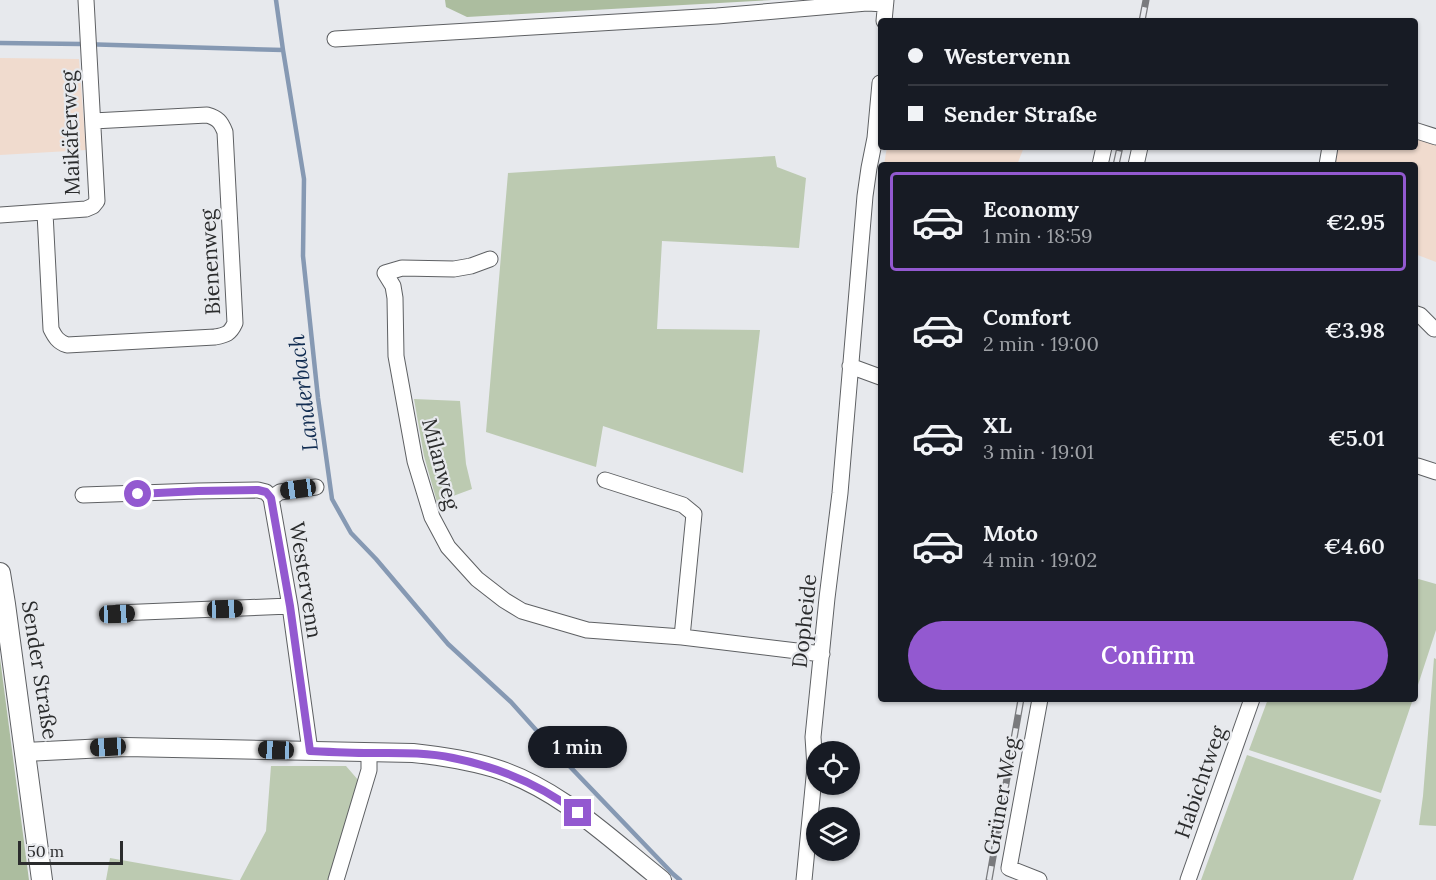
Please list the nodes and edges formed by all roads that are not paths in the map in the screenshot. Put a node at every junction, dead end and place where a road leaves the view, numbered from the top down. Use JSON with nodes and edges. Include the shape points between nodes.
{"nodes":[{"id":1,"x":86,"y":0,"type":"edge"},
{"id":2,"x":885,"y":2,"type":"edge"},
{"id":3,"x":884,"y":18,"type":"edge"},
{"id":4,"x":335,"y":39,"type":"dead end"},
{"id":5,"x":878,"y":105,"type":"edge"},
{"id":6,"x":93,"y":121,"type":"junction"},
{"id":7,"x":1418,"y":131,"type":"edge"},
{"id":8,"x":1436,"y":137,"type":"edge"},
{"id":9,"x":45,"y":213,"type":"junction"},
{"id":10,"x":0,"y":215,"type":"edge"},
{"id":11,"x":490,"y":260,"type":"dead end"},
{"id":12,"x":1418,"y":314,"type":"edge"},
{"id":13,"x":1434,"y":329,"type":"dead end"},
{"id":14,"x":850,"y":366,"type":"junction"},
{"id":15,"x":878,"y":376,"type":"edge"},
{"id":16,"x":1418,"y":466,"type":"edge"},
{"id":17,"x":1436,"y":472,"type":"edge"},
{"id":18,"x":604,"y":480,"type":"dead end"},
{"id":19,"x":316,"y":487,"type":"dead end"},
{"id":20,"x":82,"y":495,"type":"dead end"},
{"id":21,"x":271,"y":498,"type":"junction"},
{"id":22,"x":0,"y":573,"type":"edge"},
{"id":23,"x":290,"y":606,"type":"junction"},
{"id":24,"x":117,"y":614,"type":"dead end"},
{"id":25,"x":682,"y":637,"type":"junction"},
{"id":26,"x":822,"y":654,"type":"junction"},
{"id":27,"x":1039,"y":702,"type":"edge"},
{"id":28,"x":1250,"y":702,"type":"edge"},
{"id":29,"x":310,"y":751,"type":"junction"},
{"id":30,"x":25,"y":752,"type":"junction"},
{"id":31,"x":369,"y":753,"type":"junction"},
{"id":32,"x":42,"y":880,"type":"edge"},
{"id":33,"x":336,"y":880,"type":"edge"},
{"id":34,"x":662,"y":880,"type":"edge"},
{"id":35,"x":804,"y":880,"type":"edge"},
{"id":36,"x":1039,"y":880,"type":"edge"},
{"id":37,"x":1188,"y":880,"type":"edge"}],
"edges":[{"from":1,"to":6,"type":"street","name":"Maikäferweg"},
{"from":2,"to":3,"type":"street"},
{"from":2,"to":4,"type":"street"},
{"from":5,"to":14,"type":"street","name":"Dopheide","via":[[867,179]]},
{"from":6,"to":9,"type":"street","name":"Maikäferweg","via":[[97,201],[86,209]]},
{"from":6,"to":9,"type":"street","name":"Bienenweg","via":[[207,115],[221,123],[225,132],[235,323],[232,330],[215,337],[61,343],[51,329]]},
{"from":7,"to":8,"type":"street"},
{"from":9,"to":10,"type":"street","name":"Maikäferweg"},
{"from":11,"to":25,"type":"street","name":"Milanweg","via":[[454,269],[402,268],[385,273],[395,298],[396,356],[415,460],[432,516],[448,547],[477,579],[522,611],[588,630]]},
{"from":12,"to":13,"type":"street"},
{"from":14,"to":15,"type":"street"},
{"from":14,"to":26,"type":"street","name":"Dopheide"},
{"from":16,"to":17,"type":"street"},
{"from":18,"to":25,"type":"street","via":[[683,505],[694,514]]},
{"from":19,"to":21,"type":"street","via":[[280,492]]},
{"from":20,"to":21,"type":"street","name":"Westervenn","via":[[258,490]]},
{"from":21,"to":23,"type":"street","name":"Westervenn"},
{"from":22,"to":30,"type":"main road","name":"Sender Straße"},
{"from":23,"to":24,"type":"street"},
{"from":23,"to":29,"type":"street","name":"Westervenn"},
{"from":25,"to":26,"type":"street","name":"Milanweg"},
{"from":26,"to":35,"type":"street","name":"Dopheide"},
{"from":27,"to":36,"type":"street","name":"Grüner Weg","via":[[1009,868]]},
{"from":28,"to":37,"type":"street","name":"Habichtweg"},
{"from":29,"to":30,"type":"street","name":"Sender Straße","via":[[126,747]]},
{"from":29,"to":31,"type":"street","name":"Sender Straße"},
{"from":30,"to":32,"type":"main road"},
{"from":31,"to":33,"type":"street","via":[[369,770]]},
{"from":31,"to":34,"type":"street","name":"Sender Straße","via":[[451,757],[496,768],[565,804]]}]}
